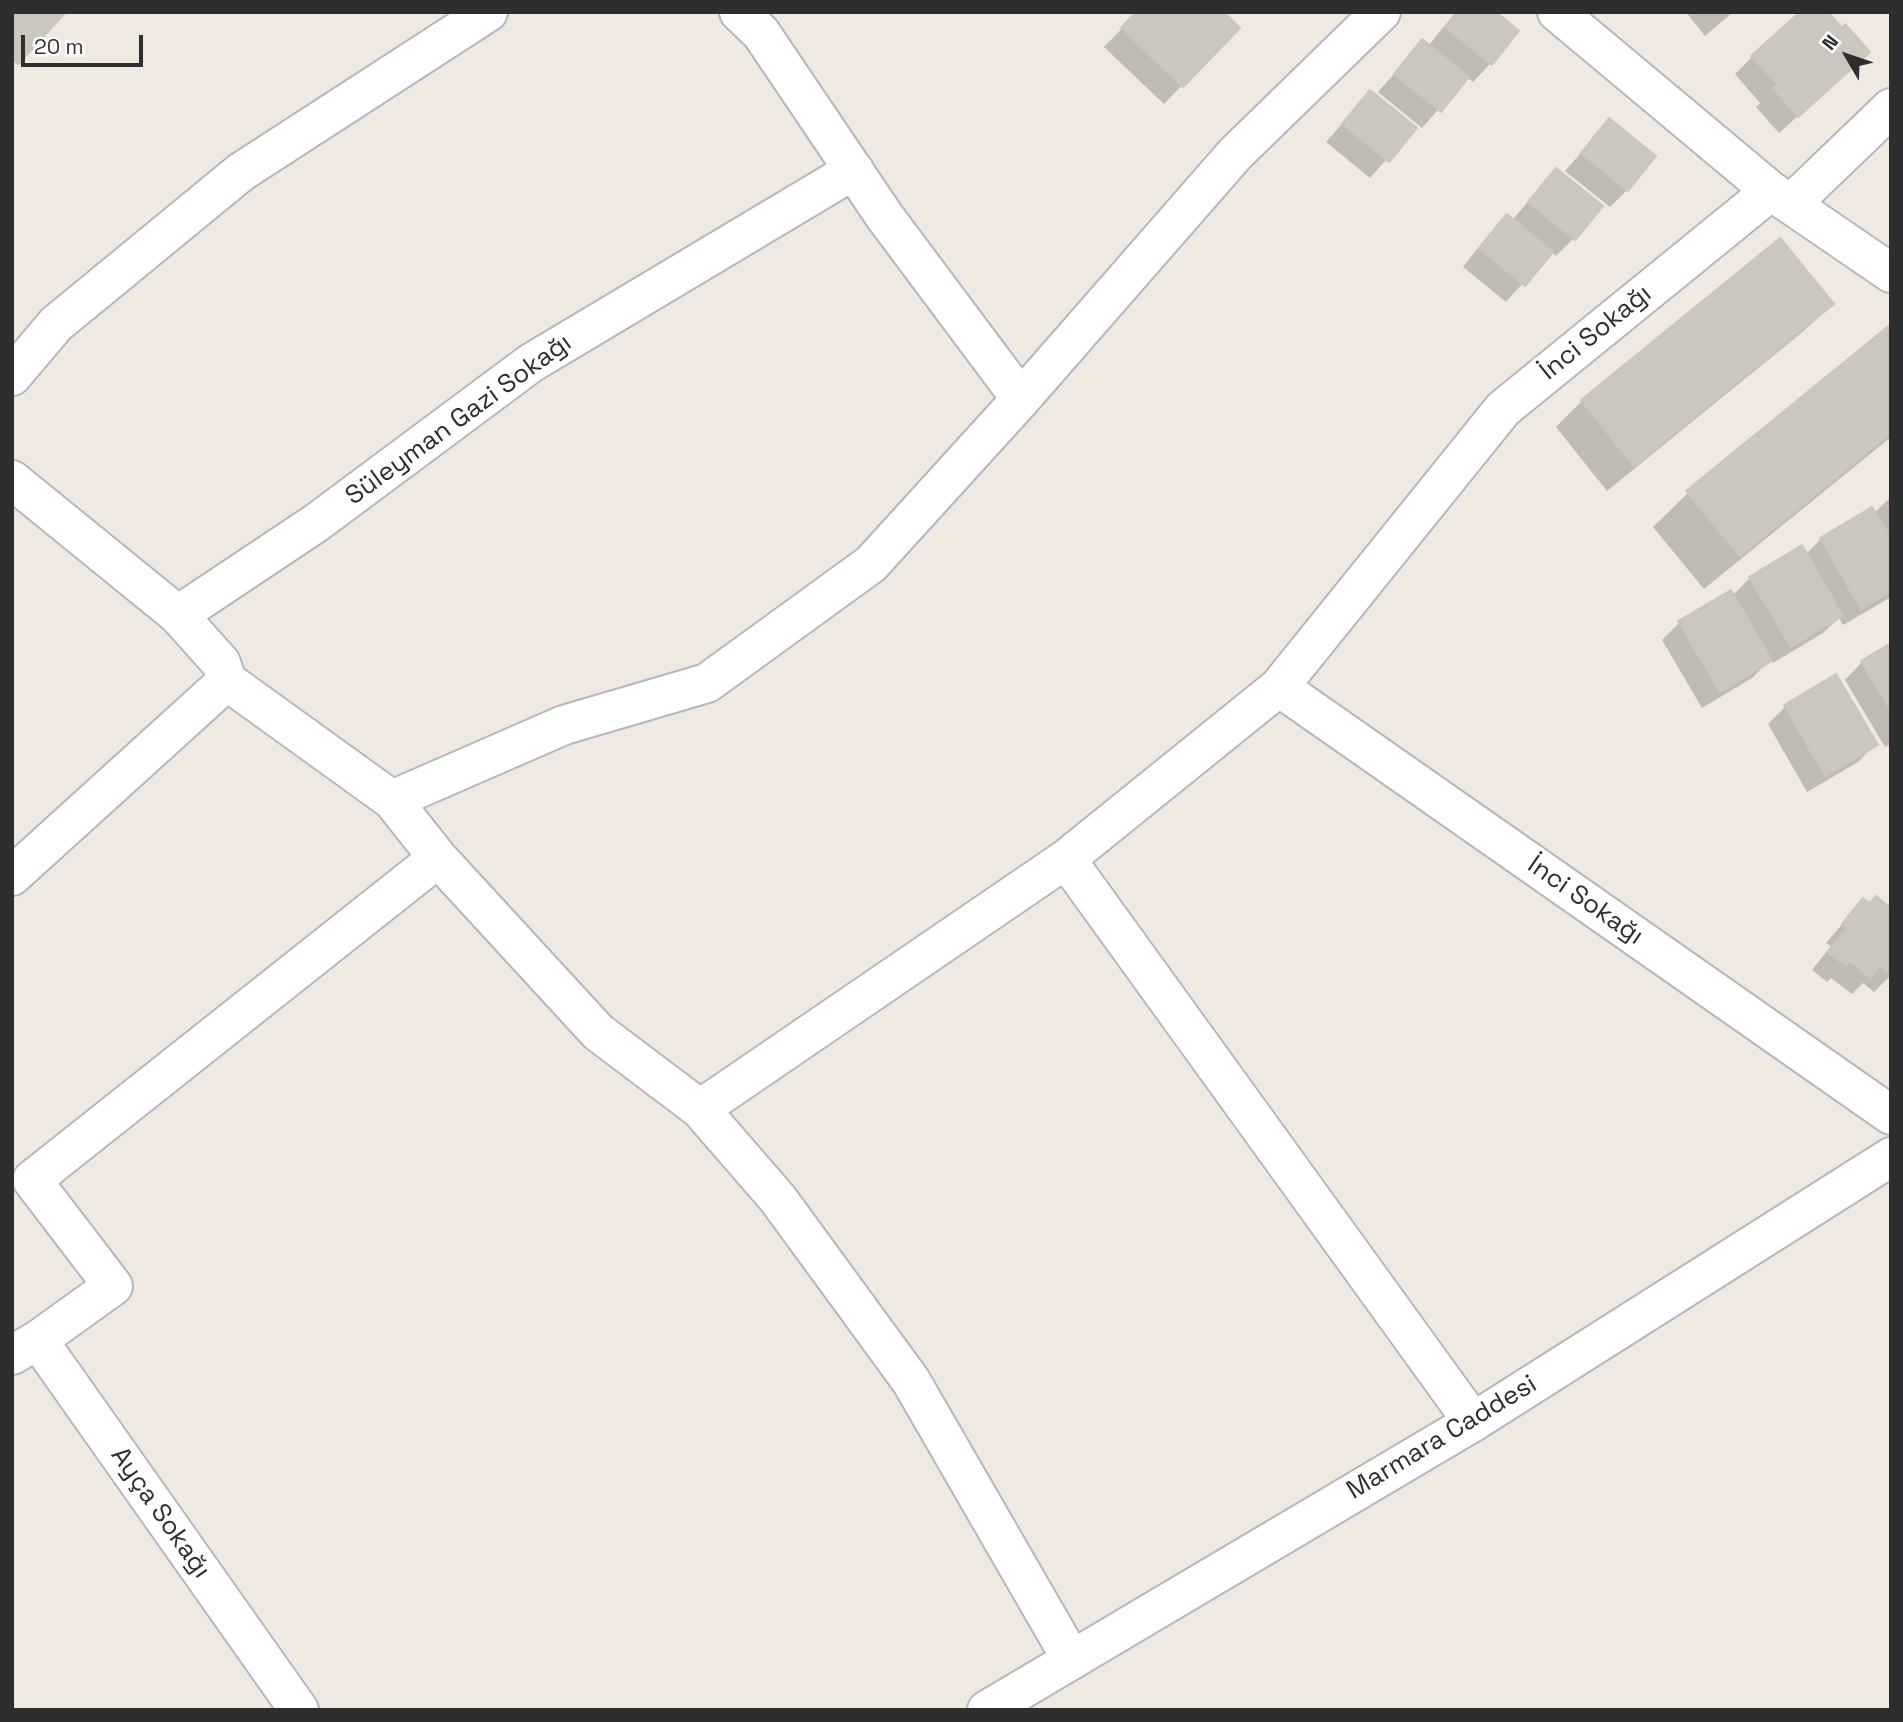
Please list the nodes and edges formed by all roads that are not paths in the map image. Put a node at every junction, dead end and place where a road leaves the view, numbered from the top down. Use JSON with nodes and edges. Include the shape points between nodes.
{"nodes":[{"id":1,"x":488,"y":12,"type":"edge"},
{"id":2,"x":739,"y":12,"type":"edge"},
{"id":3,"x":1381,"y":12,"type":"edge"},
{"id":4,"x":1557,"y":12,"type":"edge"},
{"id":5,"x":1891,"y":108,"type":"edge"},
{"id":6,"x":854,"y":170,"type":"junction"},
{"id":7,"x":1781,"y":197,"type":"junction"},
{"id":8,"x":1891,"y":273,"type":"edge"},
{"id":9,"x":12,"y":376,"type":"edge"},
{"id":10,"x":1021,"y":399,"type":"junction"},
{"id":11,"x":12,"y":480,"type":"edge"},
{"id":12,"x":178,"y":615,"type":"junction"},
{"id":13,"x":227,"y":681,"type":"junction"},
{"id":14,"x":1279,"y":687,"type":"junction"},
{"id":15,"x":392,"y":800,"type":"junction"},
{"id":16,"x":438,"y":858,"type":"junction"},
{"id":17,"x":1066,"y":859,"type":"junction"},
{"id":18,"x":12,"y":876,"type":"edge"},
{"id":19,"x":700,"y":1109,"type":"junction"},
{"id":20,"x":1891,"y":1115,"type":"edge"},
{"id":21,"x":1891,"y":1157,"type":"edge"},
{"id":22,"x":22,"y":1169,"type":"edge"},
{"id":23,"x":25,"y":1347,"type":"edge"},
{"id":24,"x":1473,"y":1422,"type":"junction"},
{"id":25,"x":1072,"y":1660,"type":"junction"},
{"id":26,"x":299,"y":1710,"type":"edge"},
{"id":27,"x":987,"y":1710,"type":"edge"}],
"edges":[{"from":1,"to":9,"type":"street","via":[[241,172],[57,324]]},
{"from":2,"to":6,"type":"street","via":[[761,33]]},
{"from":3,"to":10,"type":"street","via":[[1235,154]]},
{"from":4,"to":7,"type":"street"},
{"from":5,"to":7,"type":"street","name":"İnci Sokağı"},
{"from":6,"to":10,"type":"street"},
{"from":6,"to":12,"type":"street","name":"Süleyman Gazi Sokağı","via":[[531,363],[316,523]]},
{"from":7,"to":8,"type":"street"},
{"from":7,"to":14,"type":"street","name":"İnci Sokağı","via":[[1503,409]]},
{"from":10,"to":15,"type":"street","via":[[871,564],[707,683],[564,725]]},
{"from":11,"to":12,"type":"street"},
{"from":12,"to":13,"type":"street","via":[[221,663]]},
{"from":13,"to":15,"type":"street"},
{"from":13,"to":18,"type":"street"},
{"from":14,"to":17,"type":"street","name":"İnci Sokağı"},
{"from":14,"to":20,"type":"street","name":"İnci Sokağı"},
{"from":15,"to":16,"type":"street"},
{"from":16,"to":19,"type":"street","via":[[598,1032]]},
{"from":16,"to":22,"type":"street"},
{"from":17,"to":19,"type":"street","name":"İnci Sokağı"},
{"from":17,"to":24,"type":"street"},
{"from":19,"to":25,"type":"street","via":[[778,1199],[911,1381]]},
{"from":21,"to":24,"type":"street","name":"Marmara Caddesi"},
{"from":22,"to":23,"type":"street","via":[[113,1286]]},
{"from":23,"to":26,"type":"street","name":"Ayça Sokağı"},
{"from":24,"to":25,"type":"street","name":"Marmara Caddesi"},
{"from":25,"to":27,"type":"street","name":"Marmara Caddesi"}]}
